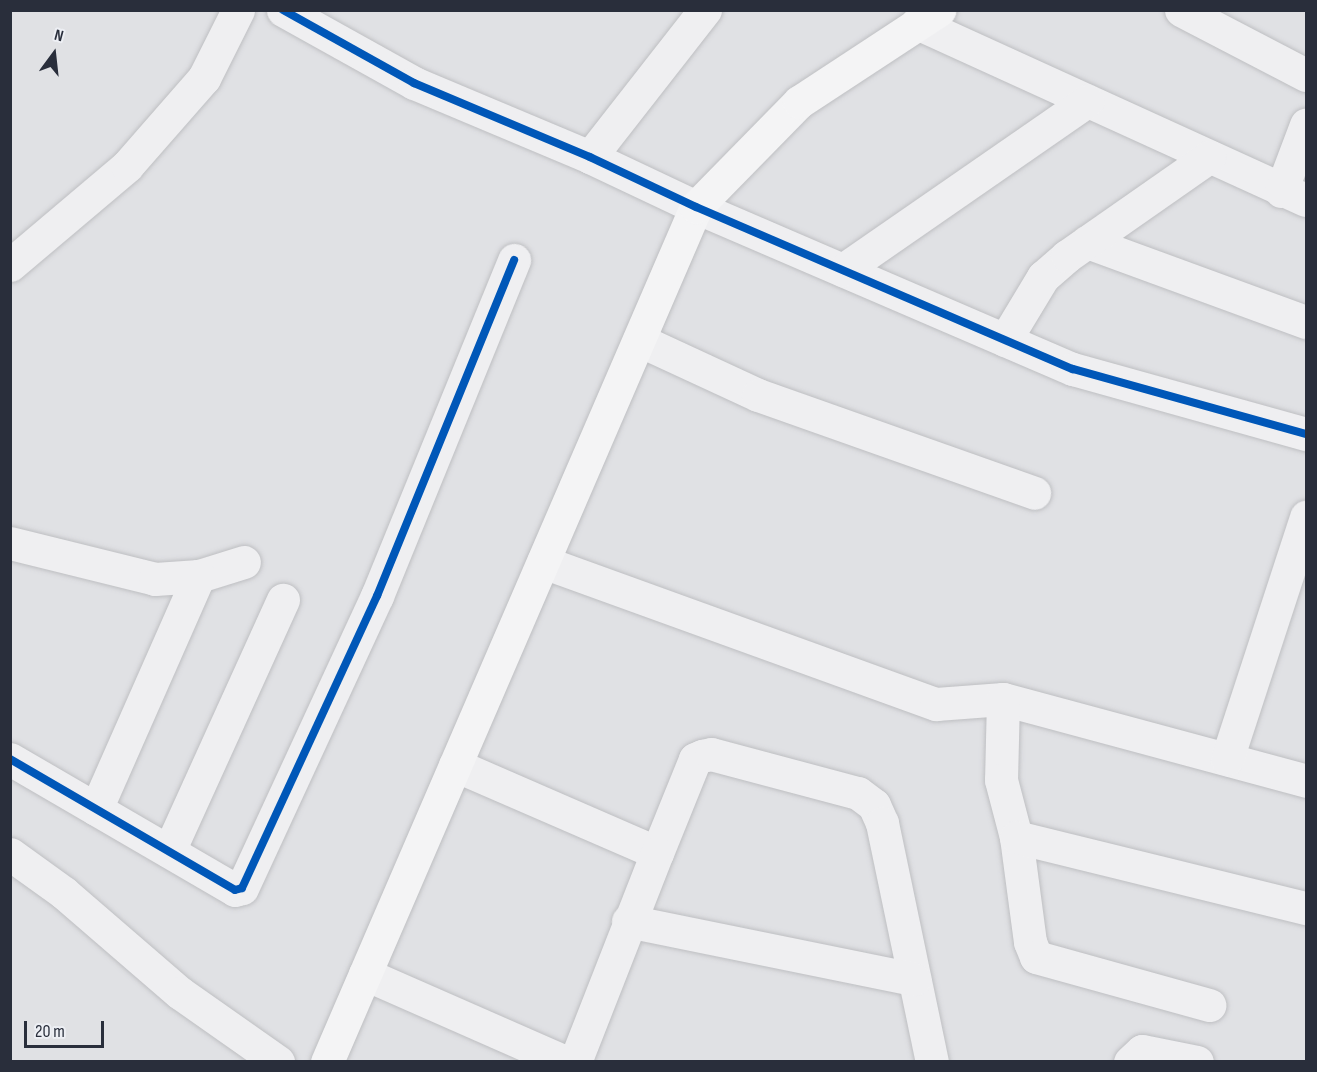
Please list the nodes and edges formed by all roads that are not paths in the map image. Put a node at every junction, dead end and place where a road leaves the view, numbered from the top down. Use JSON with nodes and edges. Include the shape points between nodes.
{"nodes":[{"id":1,"x":238,"y":10,"type":"edge"},
{"id":2,"x":283,"y":10,"type":"edge"},
{"id":3,"x":705,"y":10,"type":"edge"},
{"id":4,"x":1181,"y":10,"type":"edge"},
{"id":5,"x":928,"y":17,"type":"edge"},
{"id":6,"x":1306,"y":75,"type":"edge"},
{"id":7,"x":1087,"y":101,"type":"junction"},
{"id":8,"x":1306,"y":125,"type":"edge"},
{"id":9,"x":590,"y":157,"type":"junction"},
{"id":10,"x":1209,"y":157,"type":"junction"},
{"id":11,"x":1294,"y":195,"type":"edge"},
{"id":12,"x":696,"y":207,"type":"junction"},
{"id":13,"x":1087,"y":242,"type":"junction"},
{"id":14,"x":514,"y":260,"type":"dead end"},
{"id":15,"x":10,"y":265,"type":"edge"},
{"id":16,"x":843,"y":270,"type":"junction"},
{"id":17,"x":1306,"y":322,"type":"edge"},
{"id":18,"x":639,"y":340,"type":"junction"},
{"id":19,"x":1005,"y":340,"type":"junction"},
{"id":20,"x":1306,"y":434,"type":"edge"},
{"id":21,"x":1034,"y":493,"type":"dead end"},
{"id":22,"x":1306,"y":517,"type":"edge"},
{"id":23,"x":10,"y":543,"type":"edge"},
{"id":24,"x":244,"y":562,"type":"dead end"},
{"id":25,"x":543,"y":562,"type":"junction"},
{"id":26,"x":199,"y":576,"type":"junction"},
{"id":27,"x":283,"y":600,"type":"dead end"},
{"id":28,"x":1003,"y":699,"type":"junction"},
{"id":29,"x":10,"y":759,"type":"edge"},
{"id":30,"x":1227,"y":759,"type":"junction"},
{"id":31,"x":455,"y":765,"type":"junction"},
{"id":32,"x":1306,"y":781,"type":"edge"},
{"id":33,"x":96,"y":809,"type":"junction"},
{"id":34,"x":1016,"y":837,"type":"junction"},
{"id":35,"x":169,"y":851,"type":"junction"},
{"id":36,"x":657,"y":853,"type":"junction"},
{"id":37,"x":10,"y":854,"type":"edge"},
{"id":38,"x":1306,"y":908,"type":"edge"},
{"id":39,"x":628,"y":921,"type":"junction"},
{"id":40,"x":365,"y":974,"type":"junction"},
{"id":41,"x":914,"y":979,"type":"junction"},
{"id":42,"x":1209,"y":1005,"type":"dead end"},
{"id":43,"x":264,"y":1058,"type":"edge"},
{"id":44,"x":327,"y":1062,"type":"edge"},
{"id":45,"x":565,"y":1062,"type":"edge"},
{"id":46,"x":575,"y":1062,"type":"edge"},
{"id":47,"x":932,"y":1062,"type":"edge"},
{"id":48,"x":1130,"y":1062,"type":"edge"},
{"id":49,"x":1197,"y":1062,"type":"edge"}],
"edges":[{"from":1,"to":15,"type":"street","via":[[204,78],[127,166]]},
{"from":2,"to":9,"type":"street","via":[[414,83]]},
{"from":3,"to":9,"type":"street"},
{"from":4,"to":6,"type":"street"},
{"from":5,"to":7,"type":"street"},
{"from":5,"to":12,"type":"main road","via":[[799,102]]},
{"from":7,"to":10,"type":"street"},
{"from":7,"to":16,"type":"street"},
{"from":8,"to":11,"type":"street"},
{"from":9,"to":12,"type":"street"},
{"from":10,"to":11,"type":"street"},
{"from":10,"to":13,"type":"street"},
{"from":12,"to":16,"type":"street"},
{"from":12,"to":18,"type":"main road"},
{"from":13,"to":17,"type":"street"},
{"from":13,"to":19,"type":"street","via":[[1043,277]]},
{"from":14,"to":35,"type":"street","via":[[377,596],[247,883],[235,890]]},
{"from":16,"to":19,"type":"street"},
{"from":18,"to":21,"type":"street","via":[[758,395]]},
{"from":18,"to":25,"type":"main road"},
{"from":19,"to":20,"type":"street","via":[[1073,369]]},
{"from":22,"to":30,"type":"street"},
{"from":23,"to":26,"type":"street","via":[[155,579]]},
{"from":24,"to":26,"type":"street"},
{"from":25,"to":28,"type":"street","via":[[936,704]]},
{"from":25,"to":31,"type":"main road"},
{"from":26,"to":33,"type":"street"},
{"from":27,"to":35,"type":"street"},
{"from":28,"to":30,"type":"street"},
{"from":28,"to":34,"type":"street","via":[[1001,780]]},
{"from":29,"to":33,"type":"street"},
{"from":30,"to":32,"type":"street"},
{"from":31,"to":36,"type":"street"},
{"from":31,"to":40,"type":"main road"},
{"from":33,"to":35,"type":"street"},
{"from":34,"to":38,"type":"street"},
{"from":34,"to":42,"type":"street","via":[[1030,942],[1036,957]]},
{"from":36,"to":39,"type":"street"},
{"from":36,"to":41,"type":"street","via":[[695,759],[702,756],[711,754],[858,794],[874,805],[882,823]]},
{"from":37,"to":43,"type":"street","via":[[64,893],[180,993]]},
{"from":39,"to":41,"type":"street"},
{"from":39,"to":46,"type":"street"},
{"from":40,"to":44,"type":"main road"},
{"from":40,"to":45,"type":"street"},
{"from":41,"to":47,"type":"street"},
{"from":48,"to":49,"type":"street","via":[[1143,1051]]}]}
